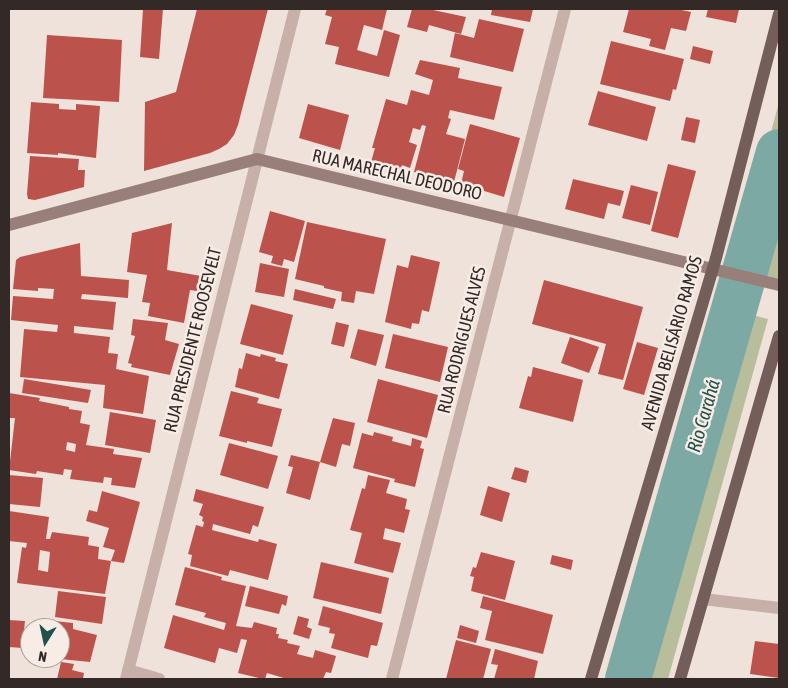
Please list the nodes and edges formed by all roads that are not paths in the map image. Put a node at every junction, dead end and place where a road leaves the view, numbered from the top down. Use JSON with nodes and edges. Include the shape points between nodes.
{"nodes":[{"id":1,"x":295,"y":9,"type":"edge"},
{"id":2,"x":565,"y":9,"type":"edge"},
{"id":3,"x":779,"y":14,"type":"edge"},
{"id":4,"x":257,"y":159,"type":"junction"},
{"id":5,"x":510,"y":220,"type":"junction"},
{"id":6,"x":9,"y":225,"type":"edge"},
{"id":7,"x":712,"y":269,"type":"junction"},
{"id":8,"x":778,"y":285,"type":"edge"},
{"id":9,"x":779,"y":336,"type":"edge"},
{"id":10,"x":703,"y":599,"type":"junction"},
{"id":11,"x":779,"y":608,"type":"edge"},
{"id":12,"x":127,"y":675,"type":"edge"},
{"id":13,"x":159,"y":679,"type":"edge"},
{"id":14,"x":392,"y":679,"type":"edge"},
{"id":15,"x":591,"y":679,"type":"edge"},
{"id":16,"x":680,"y":679,"type":"edge"}],
"edges":[{"from":1,"to":4,"type":"street","name":"RUA PRESIDENTE ROOSEVELT"},
{"from":2,"to":5,"type":"street","name":"RUA RODRIGUES ALVES"},
{"from":3,"to":7,"type":"main road","name":"AVENIDA BELISÁRIO RAMOS"},
{"from":4,"to":5,"type":"main road","name":"RUA MARECHAL DEODORO"},
{"from":4,"to":6,"type":"main road","name":"RUA MARECHAL DEODORO"},
{"from":4,"to":12,"type":"street","name":"RUA PRESIDENTE ROOSEVELT"},
{"from":5,"to":7,"type":"main road","name":"RUA MARECHAL DEODORO"},
{"from":5,"to":14,"type":"street","name":"RUA RODRIGUES ALVES"},
{"from":7,"to":8,"type":"main road","name":"RUA MARECHAL DEODORO"},
{"from":7,"to":15,"type":"main road","name":"AVENIDA BELISÁRIO RAMOS"},
{"from":9,"to":10,"type":"main road"},
{"from":10,"to":11,"type":"street"},
{"from":10,"to":16,"type":"main road"},
{"from":12,"to":13,"type":"street"}]}
